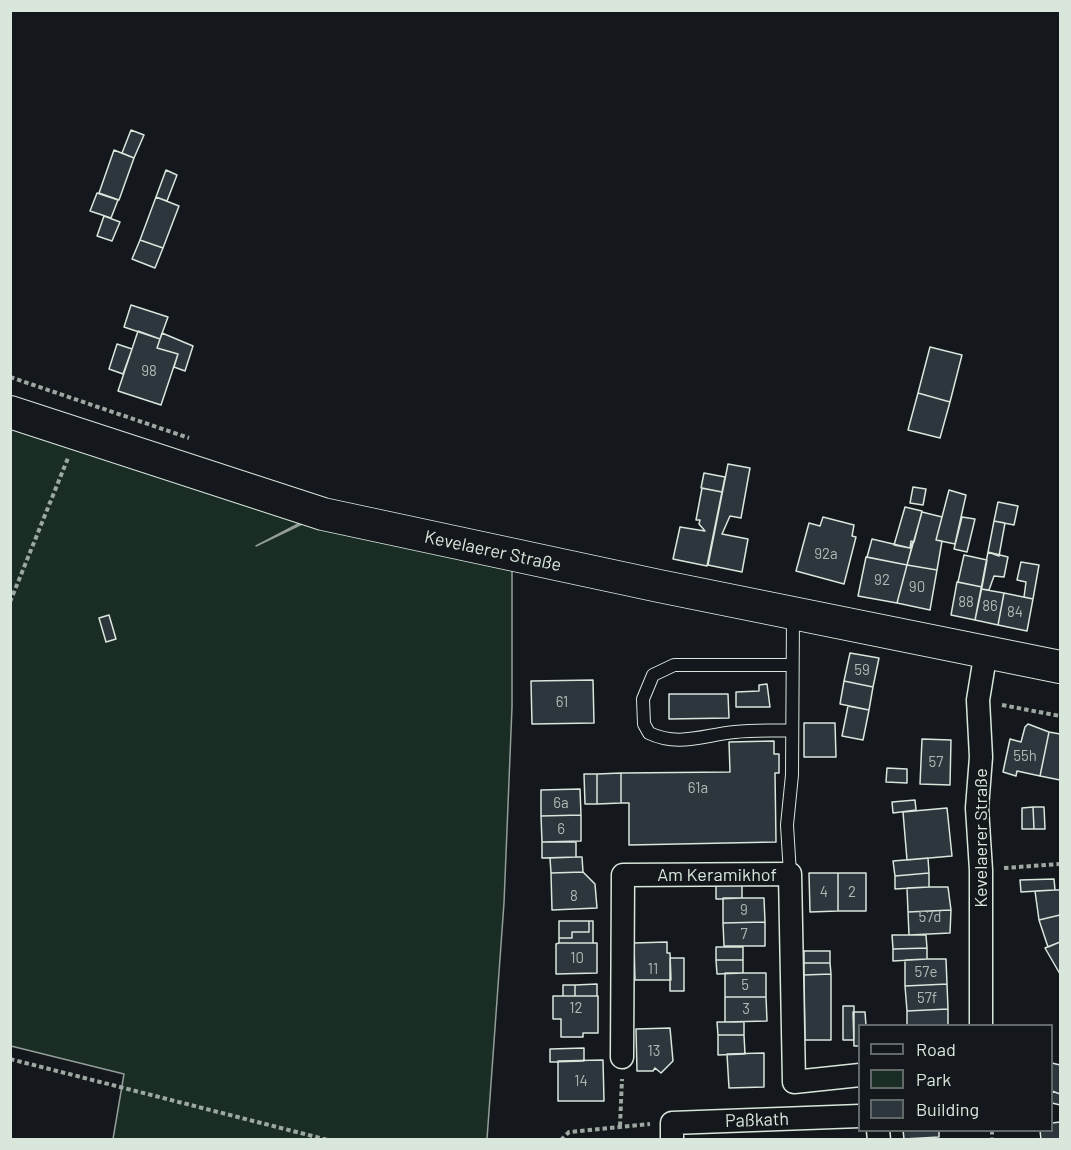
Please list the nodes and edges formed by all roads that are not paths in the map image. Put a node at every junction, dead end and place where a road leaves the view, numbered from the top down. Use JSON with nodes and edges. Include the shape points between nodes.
{"nodes":[{"id":1,"x":10,"y":412,"type":"edge"},
{"id":2,"x":793,"y":612,"type":"junction"},
{"id":3,"x":986,"y":651,"type":"junction"},
{"id":4,"x":791,"y":665,"type":"junction"},
{"id":5,"x":1060,"y":667,"type":"edge"},
{"id":6,"x":790,"y":730,"type":"junction"},
{"id":7,"x":790,"y":874,"type":"junction"},
{"id":8,"x":981,"y":1024,"type":"edge"},
{"id":9,"x":622,"y":1057,"type":"road end"},
{"id":10,"x":858,"y":1075,"type":"edge"},
{"id":11,"x":858,"y":1116,"type":"edge"},
{"id":12,"x":672,"y":1140,"type":"edge"}],
"edges":[{"from":1,"to":2,"type":"main road","name":"Kevelaerer Straße","via":[[322,514]]},
{"from":2,"to":3,"type":"main road","name":"Kevelaerer Straße"},
{"from":2,"to":4,"type":"lane"},
{"from":3,"to":5,"type":"main road","name":"Kevelaerer Straße"},
{"from":3,"to":8,"type":"street","name":"Kevelaerer Straße","via":[[978,700]]},
{"from":4,"to":6,"type":"lane"},
{"from":4,"to":6,"type":"lane","via":[[674,665],[653,675],[646,685],[642,711],[649,733],[662,740],[682,741],[736,731]]},
{"from":6,"to":7,"type":"lane"},
{"from":7,"to":9,"type":"street","name":"Am Keramikhof","via":[[623,875]]},
{"from":7,"to":10,"type":"street","name":"Am Keramikhof","via":[[794,1082]]},
{"from":11,"to":12,"type":"street","name":"Paßkath","via":[[672,1123]]}]}
